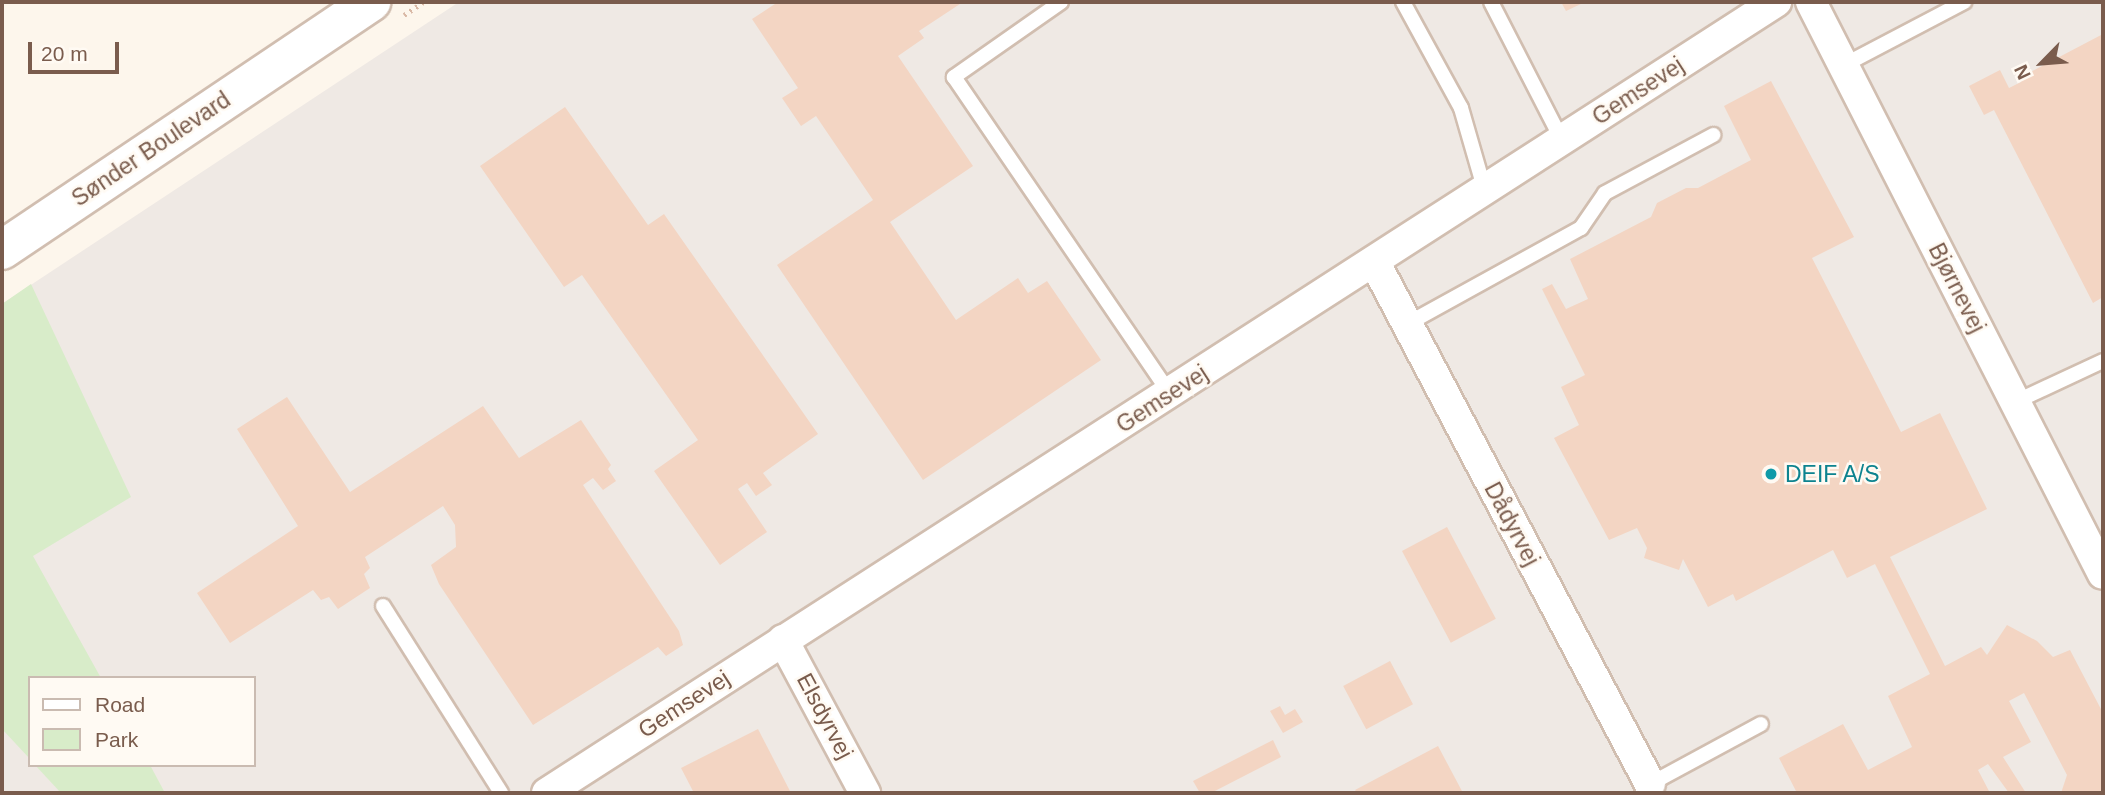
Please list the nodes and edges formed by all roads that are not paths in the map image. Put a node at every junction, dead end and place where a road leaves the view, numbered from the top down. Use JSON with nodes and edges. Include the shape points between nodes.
{"nodes":[{"id":1,"x":371,"y":2,"type":"edge"},
{"id":2,"x":1061,"y":2,"type":"edge"},
{"id":3,"x":1404,"y":2,"type":"edge"},
{"id":4,"x":1491,"y":2,"type":"edge"},
{"id":5,"x":1776,"y":2,"type":"edge"},
{"id":6,"x":1811,"y":2,"type":"edge"},
{"id":7,"x":1964,"y":2,"type":"edge"},
{"id":8,"x":1844,"y":65,"type":"junction"},
{"id":9,"x":1713,"y":135,"type":"dead end"},
{"id":10,"x":1562,"y":140,"type":"junction"},
{"id":11,"x":1485,"y":191,"type":"junction"},
{"id":12,"x":2,"y":250,"type":"edge"},
{"id":13,"x":1375,"y":263,"type":"junction"},
{"id":14,"x":1408,"y":324,"type":"junction"},
{"id":15,"x":2103,"y":361,"type":"edge"},
{"id":16,"x":1170,"y":394,"type":"junction"},
{"id":17,"x":2015,"y":402,"type":"junction"},
{"id":18,"x":2103,"y":574,"type":"edge"},
{"id":19,"x":383,"y":606,"type":"dead end"},
{"id":20,"x":783,"y":640,"type":"junction"},
{"id":21,"x":1761,"y":724,"type":"dead end"},
{"id":22,"x":1650,"y":784,"type":"joint"},
{"id":23,"x":500,"y":793,"type":"edge"},
{"id":24,"x":547,"y":793,"type":"edge"},
{"id":25,"x":865,"y":793,"type":"edge"}],
"edges":[{"from":1,"to":12,"type":"main road","name":"Sønder Boulevard"},
{"from":2,"to":16,"type":"lane","via":[[954,78]]},
{"from":3,"to":11,"type":"lane","via":[[1461,108]]},
{"from":4,"to":10,"type":"lane"},
{"from":5,"to":10,"type":"street","name":"Gemsevej"},
{"from":6,"to":8,"type":"street","name":"Bjørnevej"},
{"from":7,"to":8,"type":"lane"},
{"from":8,"to":17,"type":"street","name":"Bjørnevej"},
{"from":9,"to":14,"type":"lane","via":[[1605,193],[1581,228]]},
{"from":10,"to":11,"type":"street","name":"Gemsevej"},
{"from":11,"to":13,"type":"street","name":"Gemsevej"},
{"from":13,"to":14,"type":"street","name":"Dådyrvej"},
{"from":13,"to":16,"type":"street","name":"Gemsevej"},
{"from":14,"to":22,"type":"street","name":"Dådyrvej"},
{"from":15,"to":17,"type":"lane"},
{"from":16,"to":20,"type":"street","name":"Gemsevej"},
{"from":17,"to":18,"type":"street","name":"Bjørnevej"},
{"from":19,"to":23,"type":"lane"},
{"from":20,"to":24,"type":"street","name":"Gemsevej"},
{"from":20,"to":25,"type":"street","name":"Elsdyrvej"},
{"from":21,"to":22,"type":"lane"}]}
